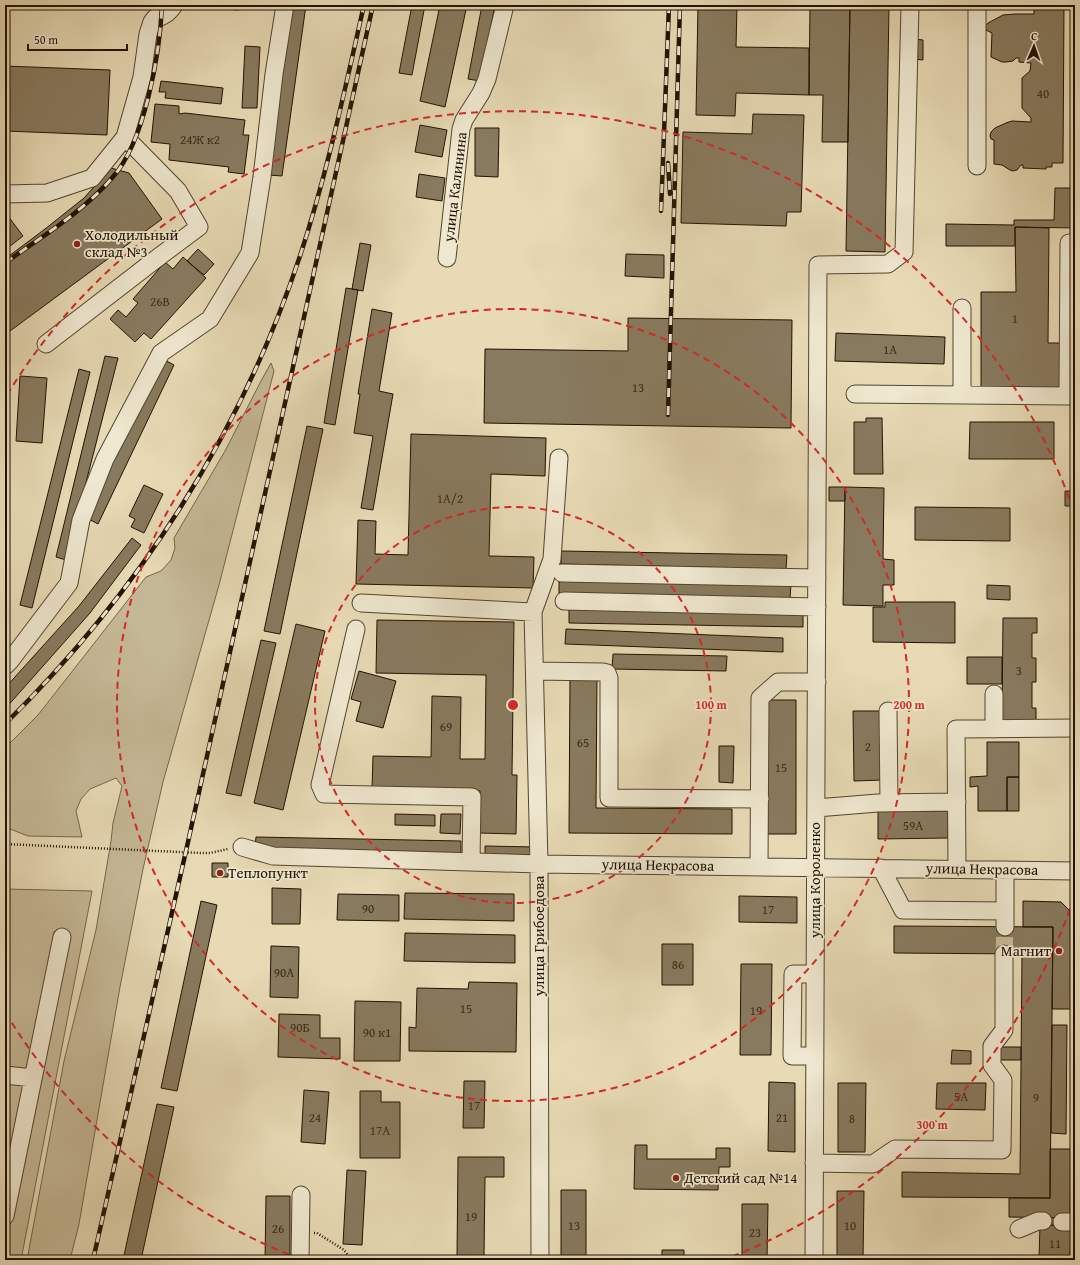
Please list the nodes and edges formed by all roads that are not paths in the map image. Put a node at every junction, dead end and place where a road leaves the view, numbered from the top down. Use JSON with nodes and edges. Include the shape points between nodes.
{"nodes":[{"id":1,"x":174,"y":5,"type":"edge"},
{"id":2,"x":285,"y":5,"type":"edge"},
{"id":3,"x":505,"y":5,"type":"edge"},
{"id":4,"x":910,"y":5,"type":"edge"},
{"id":5,"x":977,"y":5,"type":"edge"},
{"id":6,"x":125,"y":137,"type":"junction"},
{"id":7,"x":977,"y":166,"type":"dead end"},
{"id":8,"x":5,"y":194,"type":"edge"},
{"id":9,"x":1075,"y":243,"type":"edge"},
{"id":10,"x":447,"y":258,"type":"dead end"},
{"id":11,"x":962,"y":308,"type":"dead end"},
{"id":12,"x":46,"y":344,"type":"dead end"},
{"id":13,"x":1072,"y":387,"type":"edge"},
{"id":14,"x":855,"y":394,"type":"dead end"},
{"id":15,"x":962,"y":394,"type":"junction"},
{"id":16,"x":559,"y":458,"type":"dead end"},
{"id":17,"x":562,"y":573,"type":"dead end"},
{"id":18,"x":817,"y":578,"type":"junction"},
{"id":19,"x":564,"y":601,"type":"dead end"},
{"id":20,"x":361,"y":603,"type":"dead end"},
{"id":21,"x":817,"y":606,"type":"junction"},
{"id":22,"x":533,"y":612,"type":"junction"},
{"id":23,"x":356,"y":629,"type":"dead end"},
{"id":24,"x":5,"y":666,"type":"edge"},
{"id":25,"x":535,"y":671,"type":"junction"},
{"id":26,"x":817,"y":682,"type":"junction"},
{"id":27,"x":994,"y":694,"type":"dead end"},
{"id":28,"x":888,"y":711,"type":"dead end"},
{"id":29,"x":1075,"y":728,"type":"edge"},
{"id":30,"x":994,"y":729,"type":"junction"},
{"id":31,"x":760,"y":799,"type":"junction"},
{"id":32,"x":957,"y":802,"type":"junction"},
{"id":33,"x":889,"y":803,"type":"junction"},
{"id":34,"x":816,"y":808,"type":"junction"},
{"id":35,"x":242,"y":847,"type":"road end"},
{"id":36,"x":471,"y":862,"type":"junction"},
{"id":37,"x":539,"y":864,"type":"junction"},
{"id":38,"x":759,"y":867,"type":"junction"},
{"id":39,"x":815,"y":867,"type":"junction"},
{"id":40,"x":881,"y":868,"type":"junction"},
{"id":41,"x":957,"y":869,"type":"junction"},
{"id":42,"x":1005,"y":870,"type":"junction"},
{"id":43,"x":1075,"y":871,"type":"edge"},
{"id":44,"x":62,"y":937,"type":"dead end"},
{"id":45,"x":1004,"y":954,"type":"tunnel mouth"},
{"id":46,"x":815,"y":974,"type":"junction"},
{"id":47,"x":815,"y":1056,"type":"junction"},
{"id":48,"x":5,"y":1075,"type":"edge"},
{"id":49,"x":33,"y":1078,"type":"junction"},
{"id":50,"x":814,"y":1164,"type":"junction"},
{"id":51,"x":301,"y":1195,"type":"dead end"},
{"id":52,"x":5,"y":1216,"type":"edge"},
{"id":53,"x":1043,"y":1221,"type":"dead end"},
{"id":54,"x":1019,"y":1229,"type":"dead end"},
{"id":55,"x":300,"y":1260,"type":"edge"},
{"id":56,"x":540,"y":1260,"type":"edge"},
{"id":57,"x":814,"y":1260,"type":"edge"}],
"edges":[{"from":1,"to":6,"type":"street","via":[[161,18],[155,18],[150,25],[142,77]]},
{"from":2,"to":24,"type":"street","via":[[250,253],[210,319],[161,354],[105,459],[81,520],[69,583]]},
{"from":3,"to":10,"type":"street","name":"улица Калинина","via":[[487,79],[461,129]]},
{"from":4,"to":18,"type":"street","name":"улица Короленко","via":[[904,252],[888,264],[818,265]]},
{"from":5,"to":7,"type":"street"},
{"from":6,"to":8,"type":"street","via":[[92,178],[47,193]]},
{"from":6,"to":12,"type":"street","via":[[178,190],[199,227]]},
{"from":9,"to":13,"type":"street","via":[[1069,243]]},
{"from":11,"to":15,"type":"street"},
{"from":13,"to":15,"type":"street","via":[[1068,396]]},
{"from":14,"to":15,"type":"street"},
{"from":16,"to":22,"type":"street","via":[[552,559]]},
{"from":17,"to":18,"type":"street"},
{"from":18,"to":21,"type":"street","name":"улица Короленко"},
{"from":19,"to":21,"type":"street"},
{"from":20,"to":22,"type":"street"},
{"from":21,"to":26,"type":"street","name":"улица Короленко"},
{"from":22,"to":25,"type":"street","name":"улица Грибоедова"},
{"from":23,"to":36,"type":"street","via":[[320,785],[324,794],[472,797]]},
{"from":25,"to":31,"type":"street","via":[[608,673],[609,798]]},
{"from":25,"to":37,"type":"street","name":"улица Грибоедова"},
{"from":26,"to":31,"type":"street","via":[[778,682],[760,698]]},
{"from":26,"to":34,"type":"street","name":"улица Короленко"},
{"from":27,"to":30,"type":"street"},
{"from":28,"to":33,"type":"street"},
{"from":29,"to":30,"type":"street"},
{"from":30,"to":32,"type":"street","via":[[956,729]]},
{"from":31,"to":38,"type":"street"},
{"from":32,"to":33,"type":"street"},
{"from":32,"to":41,"type":"street"},
{"from":33,"to":34,"type":"street"},
{"from":34,"to":39,"type":"street","name":"улица Короленко"},
{"from":35,"to":36,"type":"street","name":"улица Некрасова","via":[[273,856]]},
{"from":36,"to":37,"type":"street","name":"улица Некрасова"},
{"from":37,"to":38,"type":"street","name":"улица Некрасова"},
{"from":37,"to":56,"type":"street","name":"улица Грибоедова"},
{"from":38,"to":39,"type":"street","name":"улица Некрасова"},
{"from":39,"to":40,"type":"street","name":"улица Некрасова"},
{"from":39,"to":46,"type":"street","name":"улица Короленко"},
{"from":40,"to":41,"type":"street","name":"улица Некрасова"},
{"from":40,"to":42,"type":"street","via":[[903,910],[1005,919]]},
{"from":41,"to":42,"type":"street","name":"улица Некрасова"},
{"from":42,"to":43,"type":"street","name":"улица Некрасова"},
{"from":44,"to":49,"type":"street"},
{"from":45,"to":50,"type":"street","via":[[1004,1030],[992,1046],[992,1065],[1003,1080],[1002,1150],[895,1149],[873,1164]]},
{"from":46,"to":47,"type":"street","name":"улица Короленко"},
{"from":46,"to":47,"type":"street","via":[[793,974],[792,1056]]},
{"from":47,"to":50,"type":"street","name":"улица Короленко"},
{"from":48,"to":49,"type":"street"},
{"from":49,"to":52,"type":"street"},
{"from":50,"to":57,"type":"street","name":"улица Короленко"},
{"from":51,"to":55,"type":"street"},
{"from":53,"to":54,"type":"street"}]}
